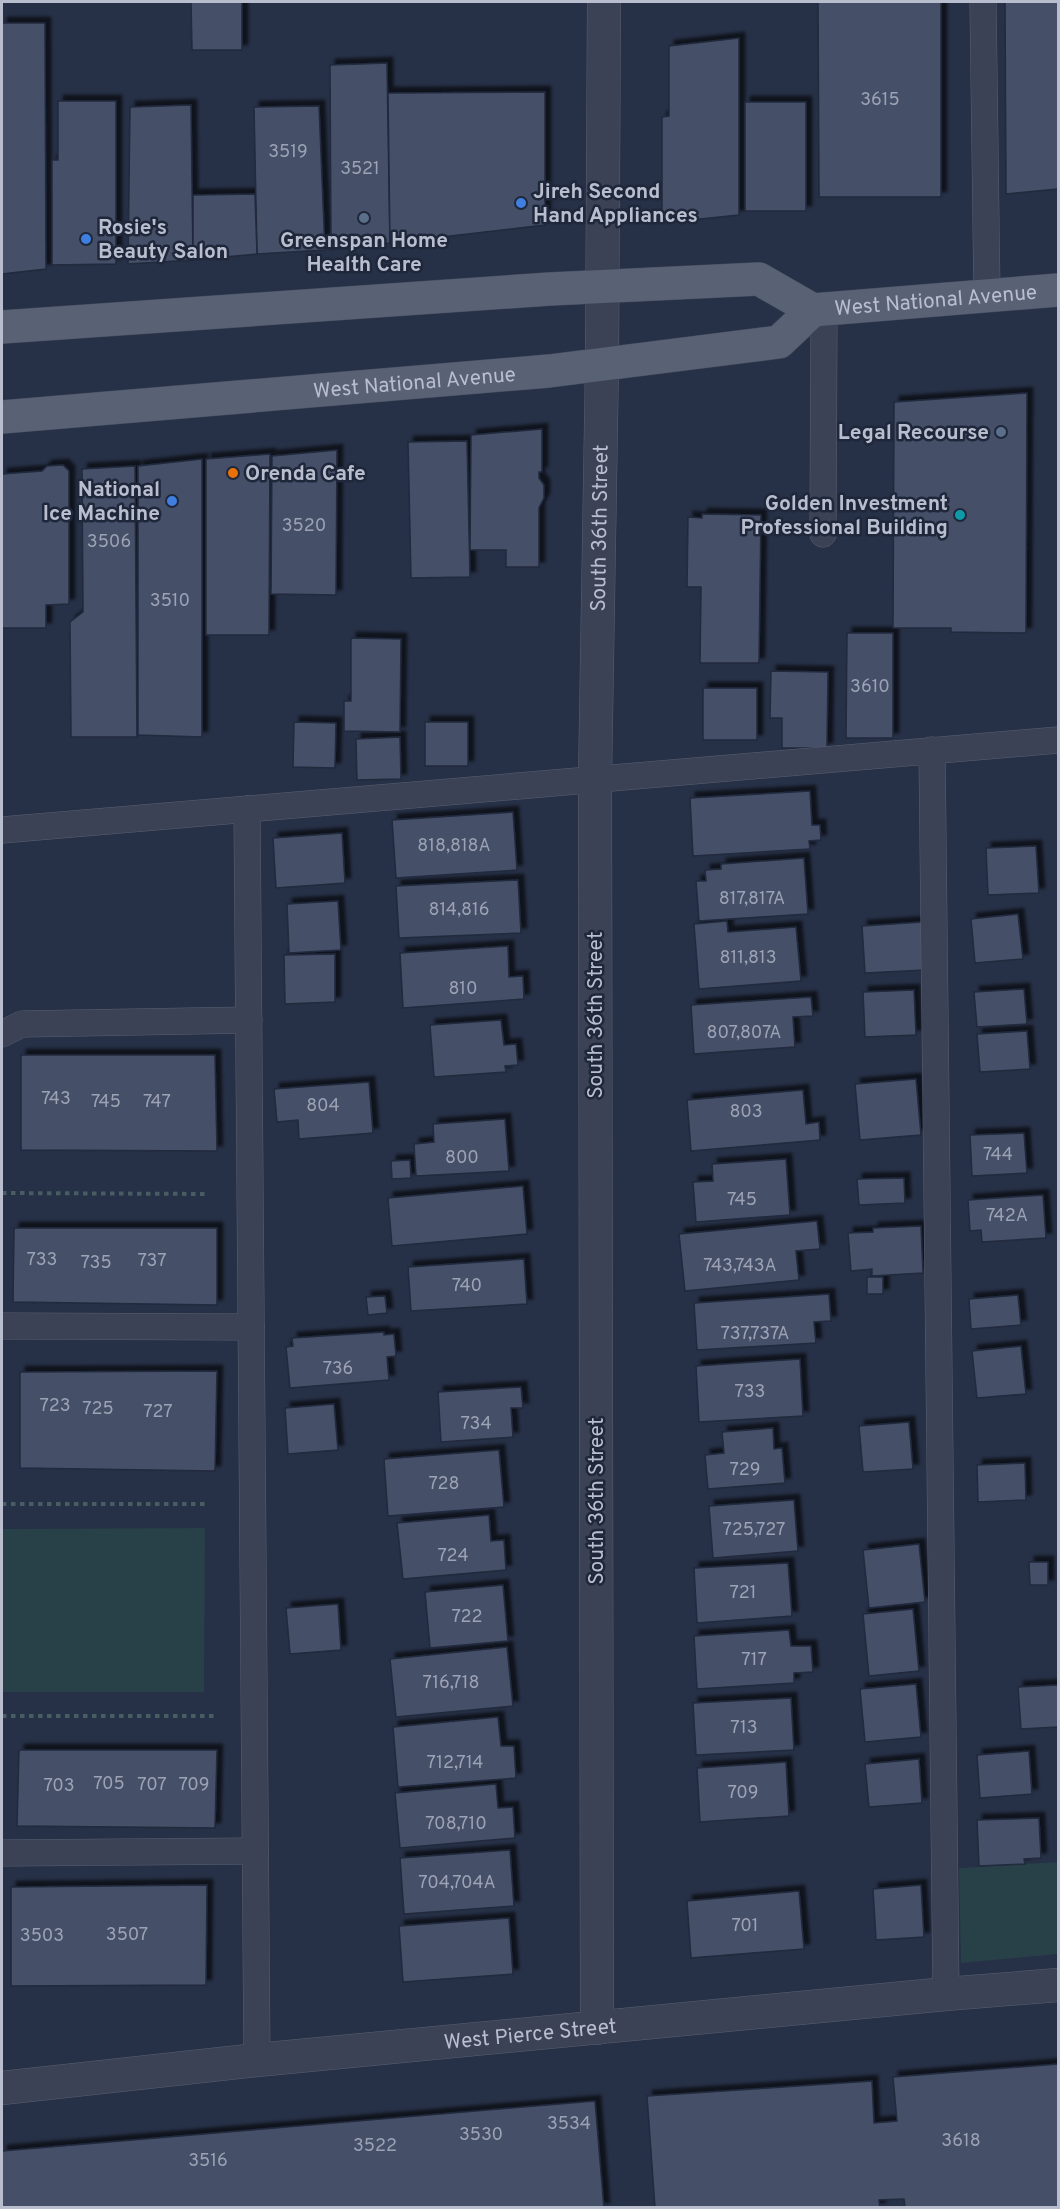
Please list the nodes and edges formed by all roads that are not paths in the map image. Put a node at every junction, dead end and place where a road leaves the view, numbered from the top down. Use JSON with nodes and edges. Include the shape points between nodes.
{"nodes":[{"id":1,"x":604,"y":2,"type":"edge"},
{"id":2,"x":983,"y":2,"type":"edge"},
{"id":3,"x":602,"y":286,"type":"junction"},
{"id":4,"x":1059,"y":290,"type":"edge"},
{"id":5,"x":987,"y":296,"type":"junction"},
{"id":6,"x":819,"y":310,"type":"junction"},
{"id":7,"x":2,"y":327,"type":"edge"},
{"id":8,"x":602,"y":364,"type":"junction"},
{"id":9,"x":2,"y":417,"type":"edge"},
{"id":10,"x":823,"y":534,"type":"dead end"},
{"id":11,"x":1059,"y":740,"type":"edge"},
{"id":12,"x":932,"y":750,"type":"junction"},
{"id":13,"x":595,"y":779,"type":"junction"},
{"id":14,"x":247,"y":809,"type":"junction"},
{"id":15,"x":2,"y":830,"type":"edge"},
{"id":16,"x":249,"y":1020,"type":"junction"},
{"id":17,"x":2,"y":1034,"type":"edge"},
{"id":18,"x":2,"y":1326,"type":"edge"},
{"id":19,"x":251,"y":1327,"type":"junction"},
{"id":20,"x":255,"y":1851,"type":"junction"},
{"id":21,"x":2,"y":1853,"type":"edge"},
{"id":22,"x":1059,"y":1984,"type":"edge"},
{"id":23,"x":946,"y":1994,"type":"junction"},
{"id":24,"x":597,"y":2028,"type":"junction"},
{"id":25,"x":257,"y":2060,"type":"junction"},
{"id":26,"x":2,"y":2088,"type":"edge"}],
"edges":[{"from":1,"to":3,"type":"street","name":"South 36th Street"},
{"from":2,"to":5,"type":"lane"},
{"from":3,"to":6,"type":"main road","name":"West National Avenue","via":[[759,279]]},
{"from":3,"to":7,"type":"main road","name":"West National Avenue"},
{"from":3,"to":8,"type":"street","name":"South 36th Street"},
{"from":4,"to":5,"type":"main road","name":"West National Avenue"},
{"from":5,"to":6,"type":"main road","name":"West National Avenue"},
{"from":6,"to":8,"type":"main road","name":"West National Avenue","via":[[779,342]]},
{"from":6,"to":10,"type":"lane"},
{"from":8,"to":9,"type":"main road","name":"West National Avenue","via":[[549,372]]},
{"from":8,"to":13,"type":"street","name":"South 36th Street"},
{"from":11,"to":12,"type":"lane"},
{"from":12,"to":13,"type":"lane"},
{"from":12,"to":23,"type":"lane"},
{"from":13,"to":14,"type":"lane"},
{"from":13,"to":24,"type":"street","name":"South 36th Street"},
{"from":14,"to":15,"type":"lane"},
{"from":14,"to":16,"type":"lane"},
{"from":16,"to":17,"type":"lane","via":[[22,1024]]},
{"from":16,"to":19,"type":"lane"},
{"from":18,"to":19,"type":"lane"},
{"from":19,"to":20,"type":"lane"},
{"from":20,"to":21,"type":"lane"},
{"from":20,"to":25,"type":"lane"},
{"from":22,"to":23,"type":"street","name":"West Pierce Street"},
{"from":23,"to":24,"type":"street","name":"West Pierce Street"},
{"from":24,"to":25,"type":"street","name":"West Pierce Street"},
{"from":25,"to":26,"type":"street","name":"West Pierce Street"}]}
